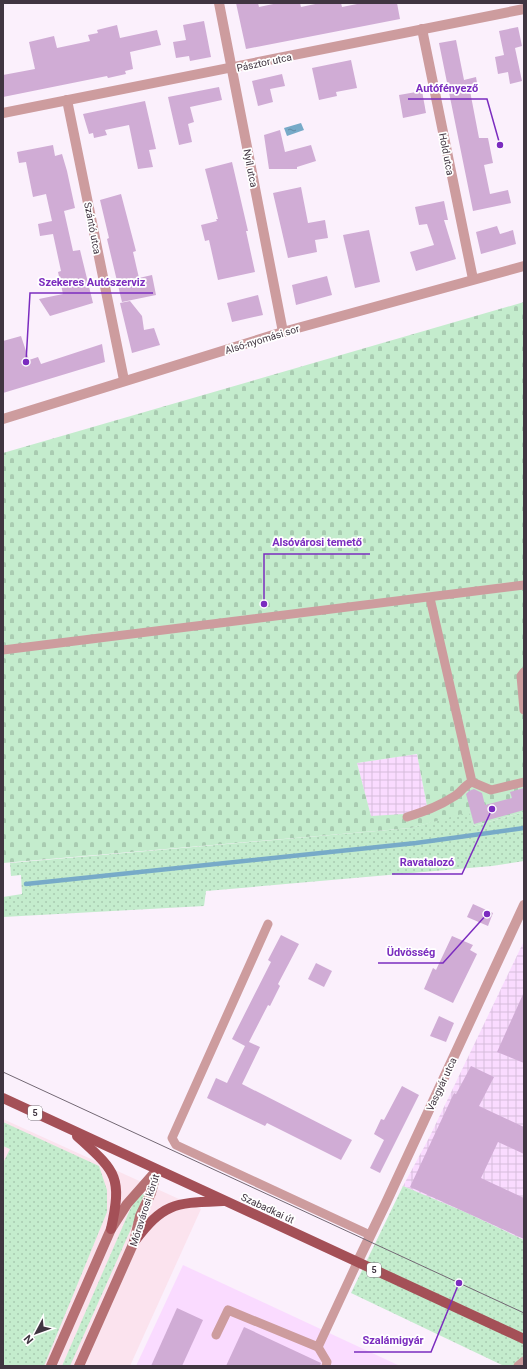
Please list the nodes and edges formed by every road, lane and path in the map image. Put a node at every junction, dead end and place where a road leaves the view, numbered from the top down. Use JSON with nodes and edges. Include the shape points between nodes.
{"nodes":[{"id":1,"x":219,"y":3,"type":"edge"},
{"id":2,"x":524,"y":9,"type":"edge"},
{"id":3,"x":422,"y":29,"type":"junction"},
{"id":4,"x":232,"y":68,"type":"junction"},
{"id":5,"x":67,"y":100,"type":"junction"},
{"id":6,"x":3,"y":113,"type":"edge"},
{"id":7,"x":524,"y":266,"type":"edge"},
{"id":8,"x":472,"y":279,"type":"junction"},
{"id":9,"x":283,"y":332,"type":"junction"},
{"id":10,"x":124,"y":380,"type":"junction"},
{"id":11,"x":3,"y":419,"type":"edge"},
{"id":12,"x":524,"y":585,"type":"edge"},
{"id":13,"x":430,"y":598,"type":"junction"},
{"id":14,"x":3,"y":650,"type":"edge"},
{"id":15,"x":524,"y":672,"type":"edge"},
{"id":16,"x":524,"y":710,"type":"edge"},
{"id":17,"x":472,"y":782,"type":"junction"},
{"id":18,"x":524,"y":782,"type":"edge"},
{"id":19,"x":407,"y":817,"type":"dead end"},
{"id":20,"x":524,"y":905,"type":"edge"},
{"id":21,"x":268,"y":924,"type":"dead end"},
{"id":22,"x":3,"y":1098,"type":"edge"},
{"id":23,"x":68,"y":1128,"type":"junction"},
{"id":24,"x":157,"y":1170,"type":"junction"},
{"id":25,"x":224,"y":1201,"type":"junction"},
{"id":26,"x":111,"y":1229,"type":"junction"},
{"id":27,"x":370,"y":1235,"type":"junction"},
{"id":28,"x":134,"y":1242,"type":"junction"},
{"id":29,"x":357,"y":1262,"type":"junction"},
{"id":30,"x":216,"y":1335,"type":"dead end"},
{"id":31,"x":524,"y":1338,"type":"edge"},
{"id":32,"x":318,"y":1347,"type":"junction"},
{"id":33,"x":524,"y":1361,"type":"edge"},
{"id":34,"x":51,"y":1366,"type":"edge"},
{"id":35,"x":79,"y":1366,"type":"edge"},
{"id":36,"x":326,"y":1366,"type":"edge"},
{"id":37,"x":518,"y":1366,"type":"edge"}],
"edges":[{"from":1,"to":4,"type":"street","name":"Nyíl utca"},
{"from":2,"to":3,"type":"street","name":"Pásztor utca"},
{"from":3,"to":4,"type":"street","name":"Pásztor utca"},
{"from":3,"to":8,"type":"street","name":"Hold utca"},
{"from":4,"to":5,"type":"street","name":"Pásztor utca"},
{"from":4,"to":9,"type":"street","name":"Nyíl utca"},
{"from":5,"to":6,"type":"street","name":"Pásztor utca"},
{"from":5,"to":10,"type":"street","name":"Szántó utca"},
{"from":7,"to":8,"type":"street","name":"Alsó-nyomási sor"},
{"from":8,"to":9,"type":"street","name":"Alsó-nyomási sor"},
{"from":9,"to":10,"type":"street","name":"Alsó-nyomási sor"},
{"from":10,"to":11,"type":"street","name":"Alsó-nyomási sor"},
{"from":12,"to":13,"type":"lane"},
{"from":13,"to":14,"type":"lane"},
{"from":13,"to":17,"type":"lane"},
{"from":15,"to":16,"type":"lane","via":[[521,676]]},
{"from":17,"to":18,"type":"lane","via":[[491,790]]},
{"from":17,"to":19,"type":"lane","via":[[434,808]]},
{"from":20,"to":27,"type":"street","name":"Vasgyár utca"},
{"from":21,"to":27,"type":"lane","via":[[172,1138],[176,1145]]},
{"from":22,"to":23,"type":"main road","name":"Szabadkai út","number":"5"},
{"from":23,"to":24,"type":"main road","name":"Szabadkai út","number":"5"},
{"from":23,"to":26,"type":"main road","via":[[107,1163],[114,1178],[116,1200]]},
{"from":24,"to":25,"type":"main road","name":"Szabadkai út","number":"5"},
{"from":24,"to":26,"type":"main road","name":"Móravárosi körút","via":[[127,1204]]},
{"from":24,"to":28,"type":"main road","name":"Móravárosi körút","via":[[151,1193],[140,1216]]},
{"from":25,"to":28,"type":"main road","via":[[168,1207],[148,1223]]},
{"from":25,"to":29,"type":"main road","name":"Szabadkai út","number":"5"},
{"from":26,"to":34,"type":"main road","name":"Móravárosi körút"},
{"from":27,"to":29,"type":"street","name":"Vasgyár utca"},
{"from":28,"to":35,"type":"main road","name":"Móravárosi körút"},
{"from":29,"to":31,"type":"main road","name":"Szabadkai út","number":"5"},
{"from":29,"to":32,"type":"lane"},
{"from":30,"to":32,"type":"lane","via":[[228,1310]]},
{"from":32,"to":36,"type":"lane","via":[[327,1362]]},
{"from":33,"to":37,"type":"lane"}]}
